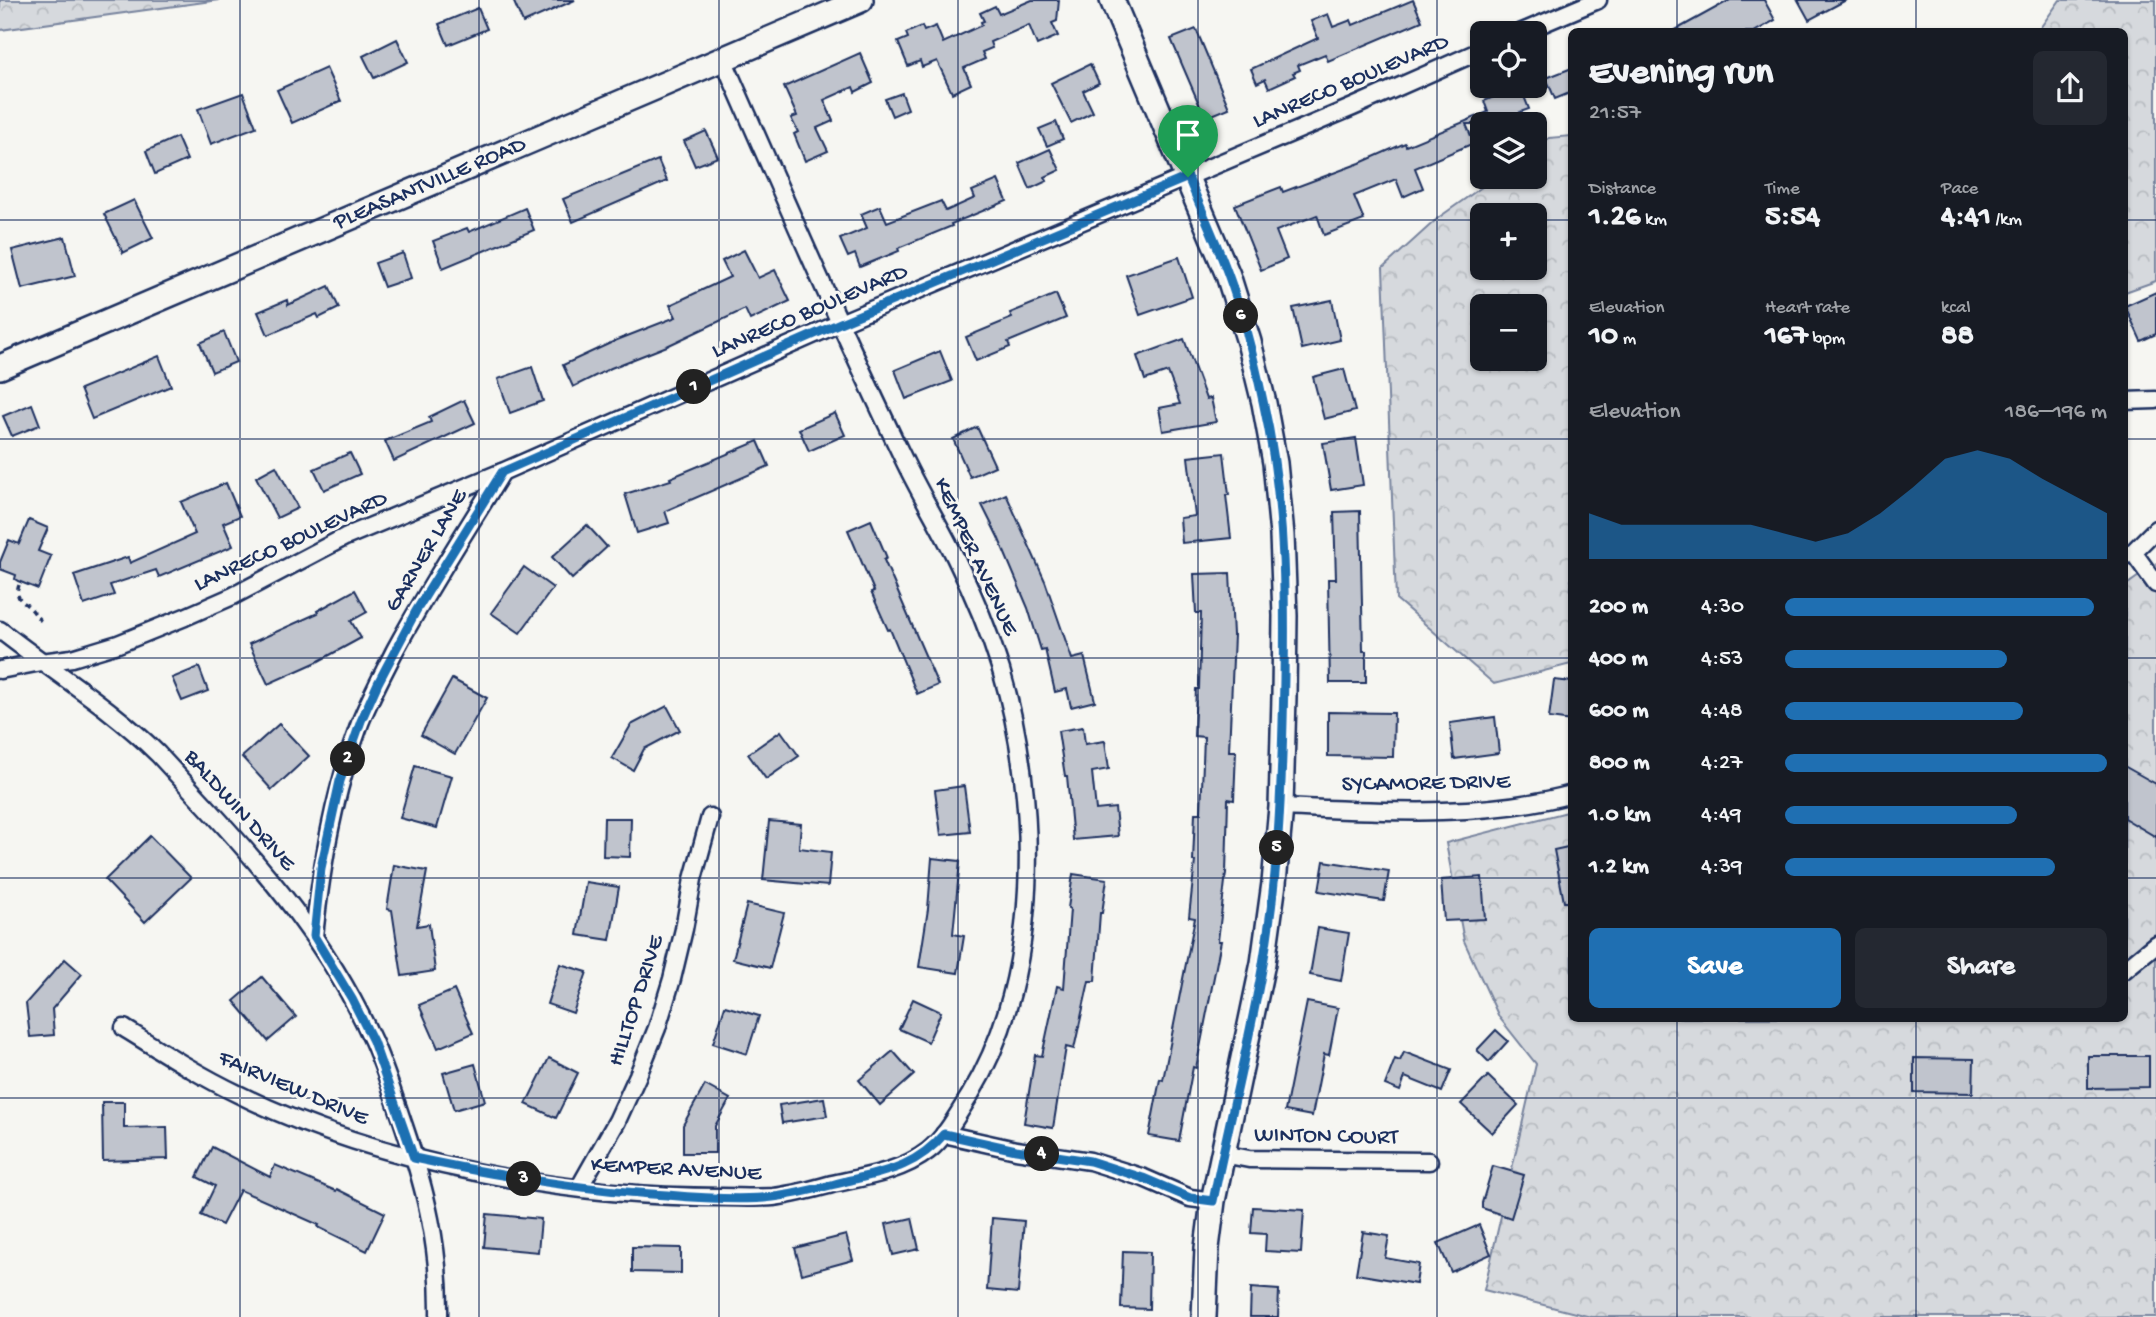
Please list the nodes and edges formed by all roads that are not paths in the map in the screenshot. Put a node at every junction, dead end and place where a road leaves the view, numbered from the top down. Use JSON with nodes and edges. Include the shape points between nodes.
{"nodes":[{"id":1,"x":861,"y":0,"type":"edge"},
{"id":2,"x":1112,"y":0,"type":"edge"},
{"id":3,"x":1598,"y":0,"type":"edge"},
{"id":4,"x":1547,"y":22,"type":"edge"},
{"id":5,"x":1470,"y":55,"type":"edge"},
{"id":6,"x":723,"y":60,"type":"junction"},
{"id":7,"x":1188,"y":177,"type":"junction"},
{"id":8,"x":840,"y":323,"type":"junction"},
{"id":9,"x":0,"y":367,"type":"edge"},
{"id":10,"x":2156,"y":400,"type":"edge"},
{"id":11,"x":2128,"y":401,"type":"edge"},
{"id":12,"x":502,"y":472,"type":"junction"},
{"id":13,"x":2156,"y":529,"type":"edge"},
{"id":14,"x":2129,"y":554,"type":"edge"},
{"id":15,"x":2156,"y":584,"type":"edge"},
{"id":16,"x":0,"y":630,"type":"edge"},
{"id":17,"x":41,"y":662,"type":"junction"},
{"id":18,"x":0,"y":670,"type":"edge"},
{"id":19,"x":1568,"y":795,"type":"edge"},
{"id":20,"x":1281,"y":807,"type":"junction"},
{"id":21,"x":710,"y":817,"type":"dead end"},
{"id":22,"x":314,"y":936,"type":"junction"},
{"id":23,"x":2156,"y":944,"type":"edge"},
{"id":24,"x":2128,"y":967,"type":"edge"},
{"id":25,"x":124,"y":1028,"type":"dead end"},
{"id":26,"x":944,"y":1134,"type":"junction"},
{"id":27,"x":1223,"y":1154,"type":"junction"},
{"id":28,"x":414,"y":1158,"type":"junction"},
{"id":29,"x":1429,"y":1161,"type":"dead end"},
{"id":30,"x":579,"y":1188,"type":"junction"},
{"id":31,"x":1213,"y":1201,"type":"junction"},
{"id":32,"x":439,"y":1317,"type":"edge"},
{"id":33,"x":1204,"y":1317,"type":"edge"}],
"edges":[{"from":1,"to":6,"type":"street","name":"PLEASANTVILLE ROAD"},
{"from":2,"to":7,"type":"street"},
{"from":3,"to":4,"type":"street"},
{"from":5,"to":7,"type":"street","name":"LANRECO BOULEVARD"},
{"from":6,"to":8,"type":"street","name":"KEMPER AVENUE"},
{"from":6,"to":9,"type":"street","name":"PLEASANTVILLE ROAD"},
{"from":7,"to":8,"type":"street","name":"LANRECO BOULEVARD"},
{"from":7,"to":20,"type":"street","via":[[1228,275],[1249,342],[1275,463],[1285,615]]},
{"from":8,"to":12,"type":"street","name":"LANRECO BOULEVARD"},
{"from":8,"to":26,"type":"street","name":"KEMPER AVENUE","via":[[977,604],[1003,677],[1023,782],[1027,884],[1017,975],[991,1056]]},
{"from":10,"to":11,"type":"street"},
{"from":12,"to":17,"type":"street","name":"LANRECO BOULEVARD","via":[[345,537],[185,617],[83,655]]},
{"from":12,"to":22,"type":"street","name":"GARNER LANE","via":[[416,611],[361,721],[328,832]]},
{"from":13,"to":14,"type":"street"},
{"from":14,"to":15,"type":"street"},
{"from":16,"to":17,"type":"street","name":"BALDWIN DRIVE"},
{"from":17,"to":18,"type":"street","name":"LANRECO BOULEVARD"},
{"from":17,"to":22,"type":"street","name":"BALDWIN DRIVE","via":[[157,753],[245,847]]},
{"from":19,"to":20,"type":"street","name":"SYCAMORE DRIVE","via":[[1487,810]]},
{"from":20,"to":27,"type":"street","via":[[1263,963]]},
{"from":21,"to":30,"type":"street","name":"HILLTOP DRIVE","via":[[657,1028],[617,1121]]},
{"from":22,"to":28,"type":"street","name":"BALDWIN DRIVE","via":[[373,1041]]},
{"from":23,"to":24,"type":"street"},
{"from":25,"to":28,"type":"street","name":"FAIRVIEW DRIVE","via":[[242,1096],[312,1126]]},
{"from":26,"to":30,"type":"street","name":"KEMPER AVENUE","via":[[932,1149],[890,1170],[771,1197],[692,1197]]},
{"from":26,"to":31,"type":"street","via":[[1090,1161],[1190,1198]]},
{"from":27,"to":29,"type":"street","name":"WINTON COURT","via":[[1249,1159]]},
{"from":27,"to":31,"type":"street"},
{"from":28,"to":30,"type":"street","name":"KEMPER AVENUE"},
{"from":28,"to":32,"type":"street","name":"BALDWIN DRIVE","via":[[436,1249]]},
{"from":31,"to":33,"type":"street"}]}
